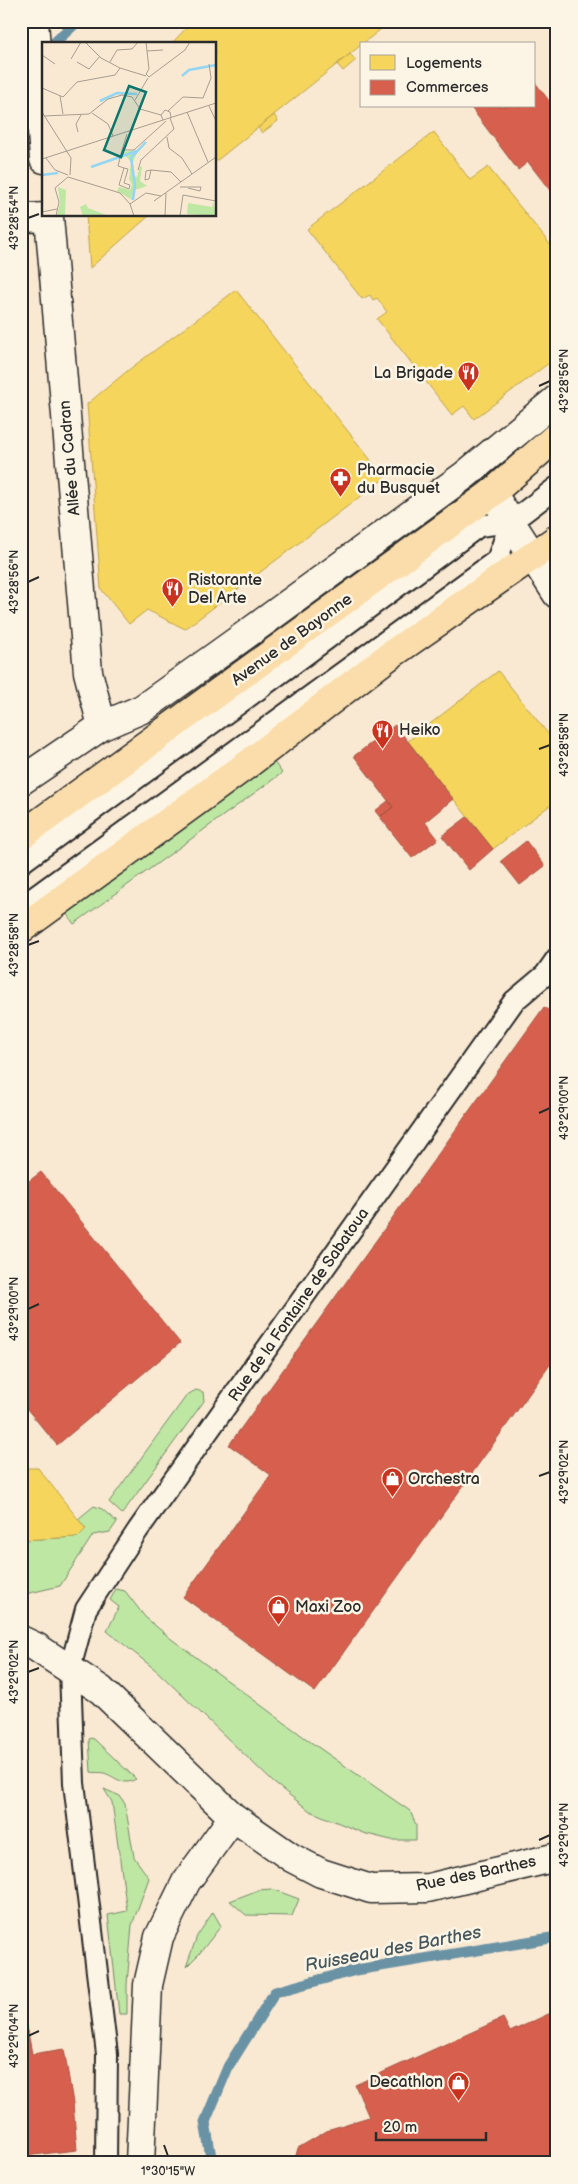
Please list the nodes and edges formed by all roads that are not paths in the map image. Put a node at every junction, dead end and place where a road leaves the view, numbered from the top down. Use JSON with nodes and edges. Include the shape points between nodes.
{"nodes":[{"id":1,"x":35,"y":33,"type":"edge"},
{"id":2,"x":42,"y":134,"type":"edge"},
{"id":3,"x":49,"y":216,"type":"edge"},
{"id":4,"x":21,"y":218,"type":"edge"},
{"id":5,"x":557,"y":399,"type":"edge"},
{"id":6,"x":557,"y":436,"type":"edge"},
{"id":7,"x":557,"y":488,"type":"edge"},
{"id":8,"x":492,"y":493,"type":"junction"},
{"id":9,"x":511,"y":522,"type":"junction"},
{"id":10,"x":557,"y":539,"type":"edge"},
{"id":11,"x":532,"y":556,"type":"junction"},
{"id":12,"x":557,"y":594,"type":"edge"},
{"id":13,"x":102,"y":726,"type":"junction"},
{"id":14,"x":21,"y":781,"type":"edge"},
{"id":15,"x":21,"y":836,"type":"edge"},
{"id":16,"x":21,"y":863,"type":"edge"},
{"id":17,"x":21,"y":907,"type":"edge"},
{"id":18,"x":21,"y":929,"type":"edge"},
{"id":19,"x":557,"y":958,"type":"edge"},
{"id":20,"x":21,"y":1640,"type":"edge"},
{"id":21,"x":70,"y":1669,"type":"junction"},
{"id":22,"x":234,"y":1816,"type":"junction"},
{"id":23,"x":557,"y":1857,"type":"edge"},
{"id":24,"x":106,"y":2163,"type":"edge"},
{"id":25,"x":140,"y":2163,"type":"edge"}],
"edges":[{"from":1,"to":2,"type":"street"},
{"from":3,"to":4,"type":"street","name":"Allée du Cadran"},
{"from":3,"to":13,"type":"street","name":"Allée du Cadran","via":[[88,672]]},
{"from":5,"to":13,"type":"street","name":"Avenue de Bayonne","via":[[465,475],[142,709]]},
{"from":6,"to":8,"type":"main road","name":"Avenue de Bayonne"},
{"from":7,"to":9,"type":"lane"},
{"from":8,"to":9,"type":"street"},
{"from":8,"to":15,"type":"main road","name":"Avenue de Bayonne"},
{"from":9,"to":11,"type":"street"},
{"from":9,"to":16,"type":"lane","via":[[479,526]]},
{"from":9,"to":17,"type":"lane","via":[[497,560]]},
{"from":10,"to":11,"type":"main road"},
{"from":11,"to":12,"type":"street"},
{"from":11,"to":18,"type":"main road","via":[[388,656],[248,764]]},
{"from":13,"to":14,"type":"street","name":"Avenue de Bayonne"},
{"from":19,"to":21,"type":"lane","name":"Rue de la Fontaine de Sabatoua","via":[[545,975],[514,1001],[138,1530],[86,1609]]},
{"from":20,"to":21,"type":"street","name":"Rue des Barthes"},
{"from":21,"to":22,"type":"street","name":"Rue des Barthes","via":[[102,1690]]},
{"from":21,"to":24,"type":"lane","name":"Rue de la Fontaine de Sabatoua","via":[[74,1783],[106,2054]]},
{"from":22,"to":23,"type":"street","name":"Rue des Barthes","via":[[292,1858],[321,1873],[371,1889],[428,1888]]},
{"from":22,"to":25,"type":"street","via":[[186,1882],[160,1937],[148,1985]]}]}
